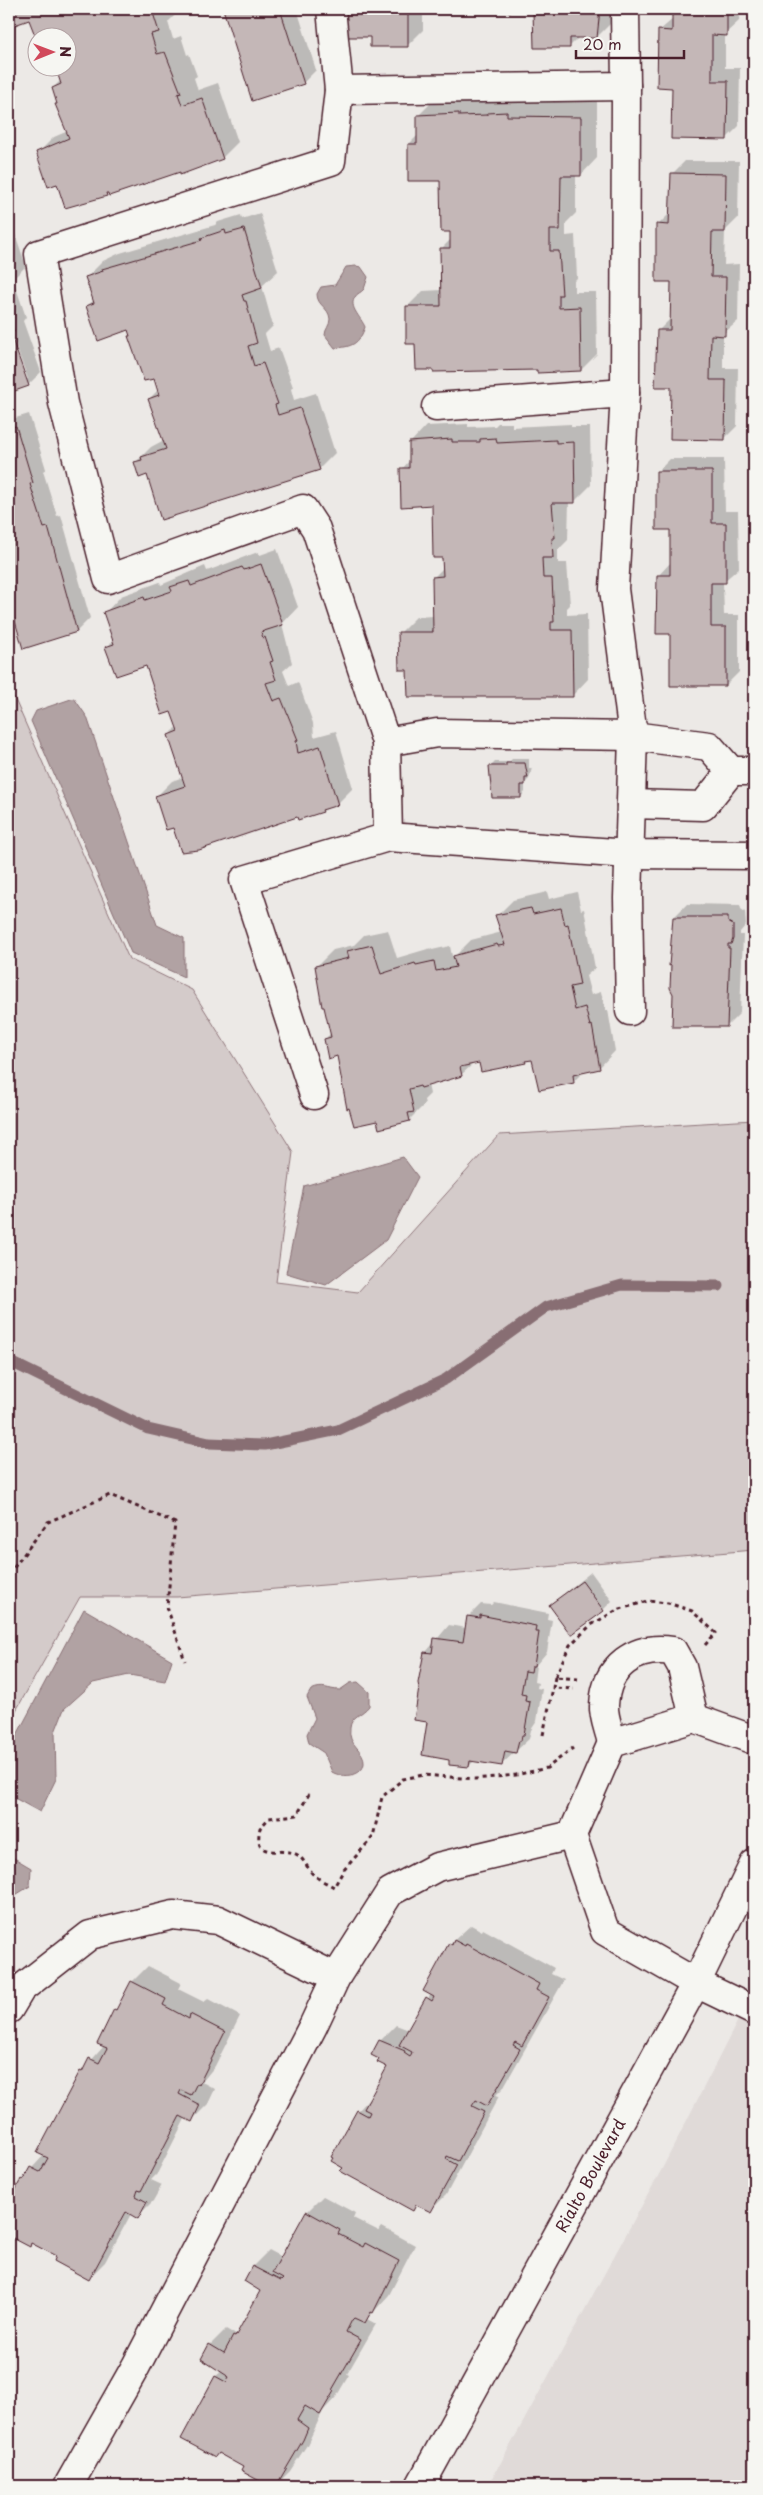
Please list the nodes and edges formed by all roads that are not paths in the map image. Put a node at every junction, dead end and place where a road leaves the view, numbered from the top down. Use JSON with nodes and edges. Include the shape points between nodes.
{"nodes":[{"id":1,"x":331,"y":9,"type":"edge"},
{"id":2,"x":626,"y":9,"type":"edge"},
{"id":3,"x":626,"y":86,"type":"junction"},
{"id":4,"x":339,"y":90,"type":"junction"},
{"id":5,"x":625,"y":394,"type":"junction"},
{"id":6,"x":436,"y":407,"type":"dead end"},
{"id":7,"x":633,"y":736,"type":"junction"},
{"id":8,"x":386,"y":742,"type":"junction"},
{"id":9,"x":743,"y":771,"type":"edge"},
{"id":10,"x":631,"y":804,"type":"junction"},
{"id":11,"x":388,"y":837,"type":"junction"},
{"id":12,"x":630,"y":854,"type":"junction"},
{"id":13,"x":754,"y":855,"type":"edge"},
{"id":14,"x":630,"y":1011,"type":"dead end"},
{"id":15,"x":314,"y":1095,"type":"dead end"},
{"id":16,"x":694,"y":1718,"type":"junction"},
{"id":17,"x":754,"y":1740,"type":"edge"},
{"id":18,"x":612,"y":1743,"type":"junction"},
{"id":19,"x":572,"y":1835,"type":"junction"},
{"id":20,"x":754,"y":1864,"type":"edge"},
{"id":21,"x":336,"y":1977,"type":"junction"},
{"id":22,"x":696,"y":1983,"type":"junction"},
{"id":23,"x":9,"y":2009,"type":"edge"},
{"id":24,"x":754,"y":2011,"type":"edge"},
{"id":25,"x":68,"y":2486,"type":"edge"},
{"id":26,"x":420,"y":2486,"type":"edge"}],
"edges":[{"from":1,"to":4,"type":"street"},
{"from":2,"to":3,"type":"street"},
{"from":3,"to":4,"type":"street"},
{"from":3,"to":5,"type":"street"},
{"from":4,"to":8,"type":"street","via":[[331,161],[39,254],[63,403],[108,579],[303,509],[316,529]]},
{"from":5,"to":6,"type":"street"},
{"from":5,"to":7,"type":"street","via":[[614,589]]},
{"from":7,"to":8,"type":"street","via":[[438,733]]},
{"from":7,"to":9,"type":"street","via":[[709,746]]},
{"from":7,"to":10,"type":"street"},
{"from":8,"to":11,"type":"street"},
{"from":9,"to":10,"type":"street","via":[[703,806]]},
{"from":10,"to":12,"type":"street"},
{"from":11,"to":12,"type":"street"},
{"from":11,"to":15,"type":"street","via":[[244,880]]},
{"from":12,"to":13,"type":"street"},
{"from":12,"to":14,"type":"street"},
{"from":16,"to":17,"type":"street"},
{"from":16,"to":18,"type":"street"},
{"from":16,"to":18,"type":"street","via":[[682,1667],[673,1650],[657,1648],[634,1655],[615,1669],[609,1678],[603,1706]]},
{"from":18,"to":19,"type":"street"},
{"from":19,"to":21,"type":"street","via":[[437,1867],[390,1892]]},
{"from":19,"to":22,"type":"street","via":[[605,1932]]},
{"from":20,"to":22,"type":"street","name":"Rialto Boulevard"},
{"from":21,"to":23,"type":"street","via":[[218,1920],[173,1915],[90,1935],[21,1989]]},
{"from":21,"to":25,"type":"street","via":[[136,2366]]},
{"from":22,"to":24,"type":"street"},
{"from":22,"to":26,"type":"street","name":"Rialto Boulevard"}]}
